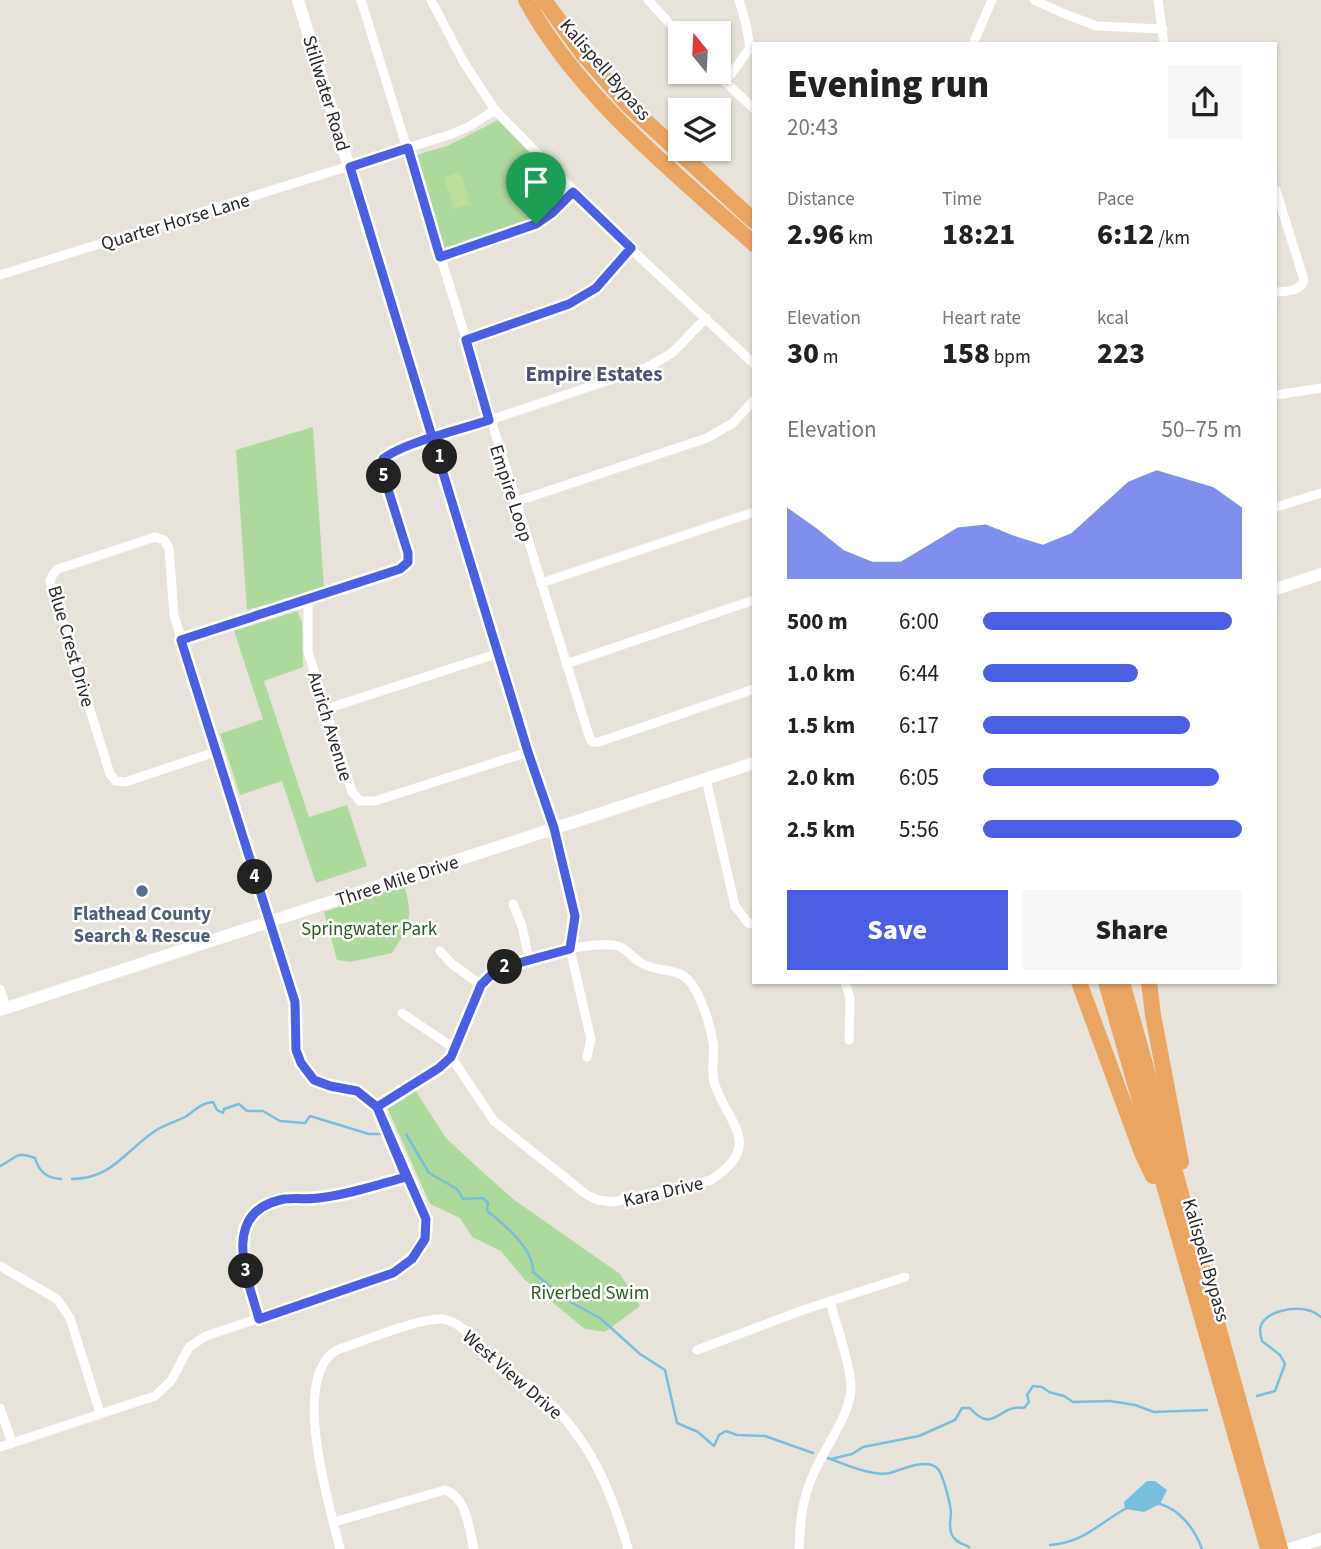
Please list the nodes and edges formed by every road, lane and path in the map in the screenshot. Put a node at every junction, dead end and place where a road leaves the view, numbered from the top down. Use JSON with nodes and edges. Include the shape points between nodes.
{"nodes":[{"id":1,"x":298,"y":0,"type":"edge"},
{"id":2,"x":361,"y":0,"type":"edge"},
{"id":3,"x":432,"y":0,"type":"edge"},
{"id":4,"x":526,"y":0,"type":"edge"},
{"id":5,"x":544,"y":0,"type":"edge"},
{"id":6,"x":648,"y":0,"type":"edge"},
{"id":7,"x":739,"y":0,"type":"edge"},
{"id":8,"x":992,"y":0,"type":"edge"},
{"id":9,"x":1034,"y":0,"type":"edge"},
{"id":10,"x":1158,"y":0,"type":"edge"},
{"id":11,"x":668,"y":22,"type":"edge"},
{"id":12,"x":1163,"y":29,"type":"junction"},
{"id":13,"x":974,"y":42,"type":"edge"},
{"id":14,"x":1164,"y":42,"type":"edge"},
{"id":15,"x":732,"y":72,"type":"edge"},
{"id":16,"x":727,"y":84,"type":"edge"},
{"id":17,"x":752,"y":107,"type":"edge"},
{"id":18,"x":495,"y":110,"type":"junction"},
{"id":19,"x":408,"y":148,"type":"junction"},
{"id":20,"x":350,"y":167,"type":"junction"},
{"id":21,"x":573,"y":192,"type":"junction"},
{"id":22,"x":1277,"y":193,"type":"edge"},
{"id":23,"x":752,"y":219,"type":"edge"},
{"id":24,"x":752,"y":242,"type":"edge"},
{"id":25,"x":631,"y":248,"type":"junction"},
{"id":26,"x":440,"y":257,"type":"junction"},
{"id":27,"x":0,"y":275,"type":"edge"},
{"id":28,"x":1277,"y":292,"type":"edge"},
{"id":29,"x":706,"y":318,"type":"junction"},
{"id":30,"x":466,"y":340,"type":"junction"},
{"id":31,"x":752,"y":361,"type":"edge"},
{"id":32,"x":1321,"y":388,"type":"edge"},
{"id":33,"x":1277,"y":395,"type":"edge"},
{"id":34,"x":752,"y":402,"type":"edge"},
{"id":35,"x":489,"y":420,"type":"junction"},
{"id":36,"x":434,"y":438,"type":"junction"},
{"id":37,"x":1321,"y":493,"type":"edge"},
{"id":38,"x":515,"y":502,"type":"junction"},
{"id":39,"x":1277,"y":507,"type":"edge"},
{"id":40,"x":752,"y":513,"type":"edge"},
{"id":41,"x":1321,"y":574,"type":"edge"},
{"id":42,"x":541,"y":583,"type":"junction"},
{"id":43,"x":1277,"y":589,"type":"edge"},
{"id":44,"x":307,"y":599,"type":"junction"},
{"id":45,"x":752,"y":601,"type":"edge"},
{"id":46,"x":181,"y":640,"type":"junction"},
{"id":47,"x":499,"y":653,"type":"junction"},
{"id":48,"x":566,"y":664,"type":"junction"},
{"id":49,"x":752,"y":690,"type":"edge"},
{"id":50,"x":326,"y":709,"type":"junction"},
{"id":51,"x":215,"y":752,"type":"junction"},
{"id":52,"x":528,"y":752,"type":"junction"},
{"id":53,"x":752,"y":764,"type":"edge"},
{"id":54,"x":706,"y":779,"type":"junction"},
{"id":55,"x":554,"y":828,"type":"junction"},
{"id":56,"x":513,"y":904,"type":"dead end"},
{"id":57,"x":271,"y":921,"type":"junction"},
{"id":58,"x":752,"y":924,"type":"edge"},
{"id":59,"x":570,"y":949,"type":"junction"},
{"id":60,"x":440,"y":951,"type":"dead end"},
{"id":61,"x":529,"y":959,"type":"junction"},
{"id":62,"x":846,"y":984,"type":"edge"},
{"id":63,"x":1080,"y":984,"type":"edge"},
{"id":64,"x":1107,"y":984,"type":"edge"},
{"id":65,"x":1123,"y":984,"type":"edge"},
{"id":66,"x":1149,"y":984,"type":"edge"},
{"id":67,"x":481,"y":985,"type":"junction"},
{"id":68,"x":0,"y":989,"type":"edge"},
{"id":69,"x":3,"y":1009,"type":"edge"},
{"id":70,"x":402,"y":1013,"type":"dead end"},
{"id":71,"x":849,"y":1040,"type":"dead end"},
{"id":72,"x":453,"y":1053,"type":"junction"},
{"id":73,"x":587,"y":1057,"type":"dead end"},
{"id":74,"x":377,"y":1107,"type":"junction"},
{"id":75,"x":406,"y":1177,"type":"junction"},
{"id":76,"x":1174,"y":1221,"type":"junction"},
{"id":77,"x":1199,"y":1254,"type":"junction"},
{"id":78,"x":0,"y":1266,"type":"edge"},
{"id":79,"x":905,"y":1277,"type":"dead end"},
{"id":80,"x":830,"y":1301,"type":"junction"},
{"id":81,"x":259,"y":1319,"type":"junction"},
{"id":82,"x":697,"y":1350,"type":"dead end"},
{"id":83,"x":0,"y":1408,"type":"edge"},
{"id":84,"x":100,"y":1413,"type":"junction"},
{"id":85,"x":12,"y":1443,"type":"junction"},
{"id":86,"x":0,"y":1447,"type":"edge"},
{"id":87,"x":334,"y":1522,"type":"junction"},
{"id":88,"x":1321,"y":1539,"type":"edge"},
{"id":89,"x":1295,"y":1547,"type":"edge"},
{"id":90,"x":340,"y":1549,"type":"edge"},
{"id":91,"x":474,"y":1549,"type":"edge"},
{"id":92,"x":628,"y":1549,"type":"edge"},
{"id":93,"x":799,"y":1549,"type":"edge"},
{"id":94,"x":1268,"y":1549,"type":"edge"},
{"id":95,"x":1280,"y":1549,"type":"edge"}],
"edges":[{"from":1,"to":20,"type":"street","name":"Stillwater Road"},
{"from":2,"to":19,"type":"street","name":"Empire Loop"},
{"from":3,"to":18,"type":"street"},
{"from":4,"to":24,"type":"highway","name":"Kalispell Bypass","via":[[572,67],[617,118]]},
{"from":5,"to":23,"type":"highway","name":"Kalispell Bypass","via":[[627,104]]},
{"from":6,"to":11,"type":"street"},
{"from":7,"to":15,"type":"street","via":[[750,48]]},
{"from":8,"to":13,"type":"street"},
{"from":9,"to":12,"type":"street","via":[[1097,26]]},
{"from":10,"to":12,"type":"street"},
{"from":12,"to":14,"type":"street"},
{"from":16,"to":17,"type":"street"},
{"from":18,"to":19,"type":"street","name":"Quarter Horse Lane","via":[[461,130]]},
{"from":18,"to":21,"type":"street"},
{"from":19,"to":20,"type":"street","name":"Quarter Horse Lane"},
{"from":19,"to":26,"type":"street","name":"Empire Loop"},
{"from":20,"to":27,"type":"street","name":"Quarter Horse Lane"},
{"from":20,"to":36,"type":"street","name":"Stillwater Road"},
{"from":21,"to":25,"type":"street"},
{"from":21,"to":26,"type":"street","via":[[536,224]]},
{"from":22,"to":28,"type":"street","via":[[1304,281],[1300,288]]},
{"from":25,"to":29,"type":"street"},
{"from":25,"to":30,"type":"street","via":[[596,288],[569,304]]},
{"from":26,"to":30,"type":"street","name":"Empire Loop"},
{"from":29,"to":31,"type":"street"},
{"from":29,"to":35,"type":"street","via":[[672,353],[646,368]]},
{"from":30,"to":35,"type":"street","name":"Empire Loop"},
{"from":32,"to":33,"type":"street"},
{"from":34,"to":38,"type":"street","via":[[733,422],[707,438]]},
{"from":35,"to":36,"type":"street"},
{"from":35,"to":38,"type":"street","name":"Empire Loop"},
{"from":36,"to":44,"type":"street","via":[[390,453],[381,467],[408,562],[400,569]]},
{"from":36,"to":47,"type":"street","name":"Stillwater Road"},
{"from":37,"to":39,"type":"street"},
{"from":38,"to":42,"type":"street","name":"Empire Loop"},
{"from":40,"to":42,"type":"street"},
{"from":41,"to":43,"type":"street"},
{"from":42,"to":48,"type":"street","name":"Empire Loop"},
{"from":44,"to":46,"type":"street"},
{"from":44,"to":50,"type":"street","name":"Aurich Avenue","via":[[309,653]]},
{"from":45,"to":48,"type":"street"},
{"from":46,"to":51,"type":"street","name":"Blue Crest Drive"},
{"from":46,"to":51,"type":"street","name":"Blue Crest Drive","via":[[171,597],[169,548],[163,540],[155,537],[53,573],[50,581],[110,774],[116,781]]},
{"from":47,"to":50,"type":"street"},
{"from":47,"to":52,"type":"street","name":"Stillwater Road"},
{"from":48,"to":49,"type":"street","name":"Empire Loop","via":[[592,742]]},
{"from":50,"to":52,"type":"street","name":"Aurich Avenue","via":[[352,792],[360,801],[374,801]]},
{"from":51,"to":57,"type":"street","name":"Blue Crest Drive"},
{"from":52,"to":55,"type":"street","name":"Stillwater Road"},
{"from":53,"to":54,"type":"street","name":"Three Mile Drive"},
{"from":54,"to":55,"type":"street","name":"Three Mile Drive"},
{"from":54,"to":58,"type":"street","via":[[735,906]]},
{"from":55,"to":57,"type":"street","name":"Three Mile Drive"},
{"from":55,"to":59,"type":"street","via":[[575,916]]},
{"from":56,"to":61,"type":"street"},
{"from":57,"to":69,"type":"street","name":"Three Mile Drive"},
{"from":57,"to":74,"type":"street","name":"Blue Crest Drive","via":[[295,1002],[296,1050],[301,1063],[314,1080],[357,1091]]},
{"from":59,"to":61,"type":"street"},
{"from":59,"to":72,"type":"street","name":"Kara Drive","via":[[603,943],[621,947],[643,964],[677,972],[690,981],[700,998],[713,1044],[715,1086],[736,1125],[736,1156],[724,1171],[711,1180],[613,1202],[598,1200],[494,1121]]},
{"from":59,"to":73,"type":"street","via":[[591,1039]]},
{"from":60,"to":67,"type":"street"},
{"from":61,"to":67,"type":"street","via":[[504,967]]},
{"from":62,"to":71,"type":"street","via":[[850,998]]},
{"from":63,"to":76,"type":"highway","via":[[1142,1153]]},
{"from":64,"to":76,"type":"highway","name":"Kalispell Bypass"},
{"from":65,"to":77,"type":"highway","name":"Kalispell Bypass"},
{"from":66,"to":77,"type":"highway"},
{"from":67,"to":72,"type":"street"},
{"from":68,"to":69,"type":"street"},
{"from":70,"to":72,"type":"street"},
{"from":72,"to":74,"type":"street","via":[[439,1068]]},
{"from":74,"to":75,"type":"street"},
{"from":75,"to":81,"type":"street","via":[[426,1219],[425,1239],[412,1259],[393,1273]]},
{"from":75,"to":81,"type":"street","via":[[263,1207],[248,1222],[242,1256]]},
{"from":76,"to":94,"type":"highway","name":"Kalispell Bypass"},
{"from":77,"to":95,"type":"highway","name":"Kalispell Bypass"},
{"from":78,"to":84,"type":"street","via":[[57,1299],[70,1318]]},
{"from":79,"to":80,"type":"street"},
{"from":80,"to":82,"type":"street"},
{"from":80,"to":93,"type":"street","via":[[850,1393],[806,1491]]},
{"from":81,"to":84,"type":"street","via":[[206,1336],[189,1347],[171,1381],[155,1396]]},
{"from":83,"to":85,"type":"street"},
{"from":84,"to":85,"type":"street"},
{"from":85,"to":86,"type":"street"},
{"from":87,"to":90,"type":"street"},
{"from":87,"to":91,"type":"street","via":[[445,1490],[461,1502]]},
{"from":87,"to":92,"type":"street","name":"West View Drive","via":[[315,1437],[317,1380],[323,1360],[339,1349],[444,1320],[459,1327],[544,1398],[573,1429],[610,1490]]},
{"from":88,"to":89,"type":"street"}]}
